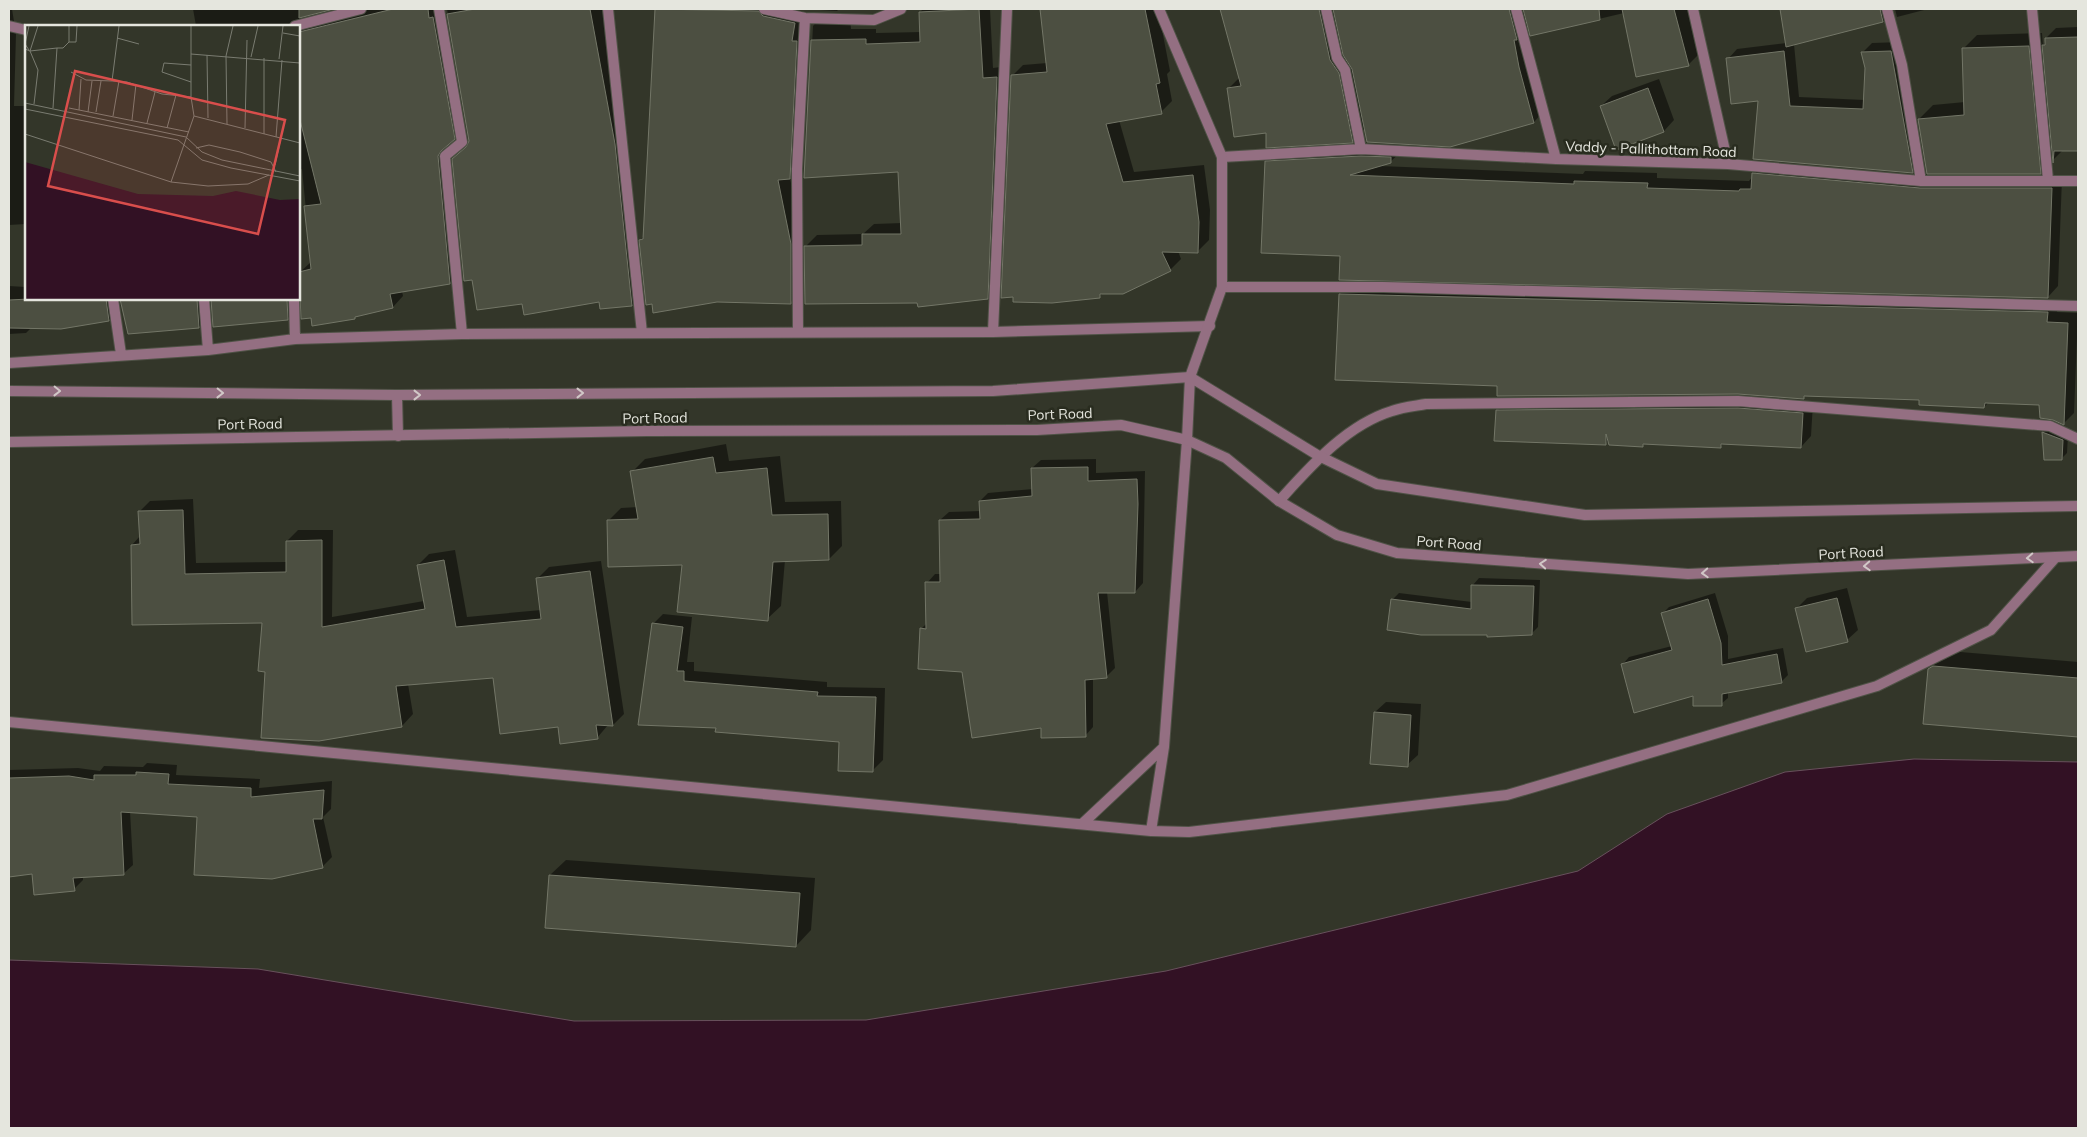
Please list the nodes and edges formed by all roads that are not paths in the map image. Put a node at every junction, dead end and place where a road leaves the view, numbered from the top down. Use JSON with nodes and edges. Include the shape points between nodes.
{"nodes":[{"id":1,"x":361,"y":9,"type":"edge"},
{"id":2,"x":439,"y":9,"type":"edge"},
{"id":3,"x":608,"y":9,"type":"edge"},
{"id":4,"x":764,"y":9,"type":"edge"},
{"id":5,"x":900,"y":9,"type":"edge"},
{"id":6,"x":1007,"y":9,"type":"edge"},
{"id":7,"x":1159,"y":9,"type":"edge"},
{"id":8,"x":1326,"y":9,"type":"edge"},
{"id":9,"x":1516,"y":9,"type":"edge"},
{"id":10,"x":1693,"y":9,"type":"edge"},
{"id":11,"x":1887,"y":9,"type":"edge"},
{"id":12,"x":2032,"y":9,"type":"edge"},
{"id":13,"x":805,"y":18,"type":"junction"},
{"id":14,"x":299,"y":25,"type":"edge"},
{"id":15,"x":9,"y":26,"type":"edge"},
{"id":16,"x":25,"y":30,"type":"edge"},
{"id":17,"x":1361,"y":149,"type":"junction"},
{"id":18,"x":1222,"y":157,"type":"junction"},
{"id":19,"x":1556,"y":159,"type":"junction"},
{"id":20,"x":1728,"y":164,"type":"junction"},
{"id":21,"x":2048,"y":180,"type":"junction"},
{"id":22,"x":1920,"y":181,"type":"junction"},
{"id":23,"x":2078,"y":181,"type":"edge"},
{"id":24,"x":1222,"y":287,"type":"junction"},
{"id":25,"x":113,"y":300,"type":"edge"},
{"id":26,"x":204,"y":300,"type":"edge"},
{"id":27,"x":294,"y":300,"type":"edge"},
{"id":28,"x":2078,"y":306,"type":"edge"},
{"id":29,"x":1210,"y":326,"type":"junction"},
{"id":30,"x":798,"y":332,"type":"junction"},
{"id":31,"x":992,"y":332,"type":"junction"},
{"id":32,"x":642,"y":333,"type":"junction"},
{"id":33,"x":462,"y":334,"type":"junction"},
{"id":34,"x":295,"y":339,"type":"junction"},
{"id":35,"x":208,"y":350,"type":"junction"},
{"id":36,"x":121,"y":354,"type":"junction"},
{"id":37,"x":9,"y":363,"type":"edge"},
{"id":38,"x":1190,"y":377,"type":"junction"},
{"id":39,"x":9,"y":391,"type":"edge"},
{"id":40,"x":397,"y":395,"type":"junction"},
{"id":41,"x":398,"y":436,"type":"junction"},
{"id":42,"x":2078,"y":439,"type":"edge"},
{"id":43,"x":1187,"y":440,"type":"junction"},
{"id":44,"x":9,"y":442,"type":"edge"},
{"id":45,"x":1319,"y":456,"type":"junction"},
{"id":46,"x":1279,"y":501,"type":"junction"},
{"id":47,"x":2078,"y":506,"type":"edge"},
{"id":48,"x":2078,"y":556,"type":"edge"},
{"id":49,"x":2056,"y":557,"type":"junction"},
{"id":50,"x":9,"y":722,"type":"edge"},
{"id":51,"x":1164,"y":747,"type":"junction"},
{"id":52,"x":1082,"y":824,"type":"junction"},
{"id":53,"x":1151,"y":832,"type":"junction"}],
"edges":[{"from":1,"to":14,"type":"street"},
{"from":2,"to":33,"type":"street","via":[[462,142],[445,156]]},
{"from":3,"to":32,"type":"street"},
{"from":4,"to":13,"type":"street"},
{"from":5,"to":13,"type":"street","via":[[874,20]]},
{"from":6,"to":31,"type":"street"},
{"from":7,"to":18,"type":"street"},
{"from":8,"to":17,"type":"street","via":[[1337,58],[1345,70]]},
{"from":9,"to":19,"type":"street"},
{"from":10,"to":20,"type":"street"},
{"from":11,"to":22,"type":"street","via":[[1902,65]]},
{"from":12,"to":21,"type":"street"},
{"from":13,"to":30,"type":"street","via":[[797,169]]},
{"from":15,"to":16,"type":"street"},
{"from":17,"to":18,"type":"street","name":"Vaddy - Pallithottam Road"},
{"from":17,"to":19,"type":"street","name":"Vaddy - Pallithottam Road"},
{"from":18,"to":24,"type":"street"},
{"from":19,"to":20,"type":"street","name":"Vaddy - Pallithottam Road"},
{"from":20,"to":22,"type":"street","name":"Vaddy - Pallithottam Road"},
{"from":21,"to":22,"type":"street","name":"Vaddy - Pallithottam Road"},
{"from":21,"to":23,"type":"street","name":"Vaddy - Pallithottam Road"},
{"from":24,"to":28,"type":"street","via":[[1383,287]]},
{"from":24,"to":29,"type":"street"},
{"from":25,"to":36,"type":"street"},
{"from":26,"to":35,"type":"street"},
{"from":27,"to":34,"type":"street"},
{"from":29,"to":31,"type":"street"},
{"from":29,"to":38,"type":"street"},
{"from":30,"to":31,"type":"street"},
{"from":30,"to":32,"type":"street"},
{"from":32,"to":33,"type":"street"},
{"from":33,"to":34,"type":"street"},
{"from":34,"to":35,"type":"street"},
{"from":35,"to":36,"type":"street"},
{"from":36,"to":37,"type":"street"},
{"from":40,"to":38,"type":"street","name":"Port Road","one_way":true,"via":[[992,392]]},
{"from":38,"to":43,"type":"street"},
{"from":38,"to":45,"type":"street"},
{"from":39,"to":40,"type":"street","name":"Port Road","one_way":true},
{"from":40,"to":41,"type":"street"},
{"from":41,"to":43,"type":"street","name":"Port Road","via":[[658,431],[1037,430],[1121,425]]},
{"from":41,"to":44,"type":"street","name":"Port Road"},
{"from":42,"to":45,"type":"street","via":[[2050,426],[1738,401],[1426,404],[1392,411],[1353,430]]},
{"from":43,"to":46,"type":"street","name":"Port Road","via":[[1226,458]]},
{"from":43,"to":51,"type":"street"},
{"from":45,"to":46,"type":"street"},
{"from":45,"to":47,"type":"street","via":[[1377,484],[1585,515]]},
{"from":49,"to":46,"type":"street","name":"Port Road","one_way":true,"via":[[1678,574],[1397,553],[1337,535]]},
{"from":48,"to":49,"type":"street","name":"Port Road"},
{"from":49,"to":53,"type":"street","via":[[1991,630],[1877,686],[1507,795],[1189,832]]},
{"from":50,"to":52,"type":"street"},
{"from":51,"to":52,"type":"street"},
{"from":51,"to":53,"type":"street"},
{"from":52,"to":53,"type":"street"}]}
